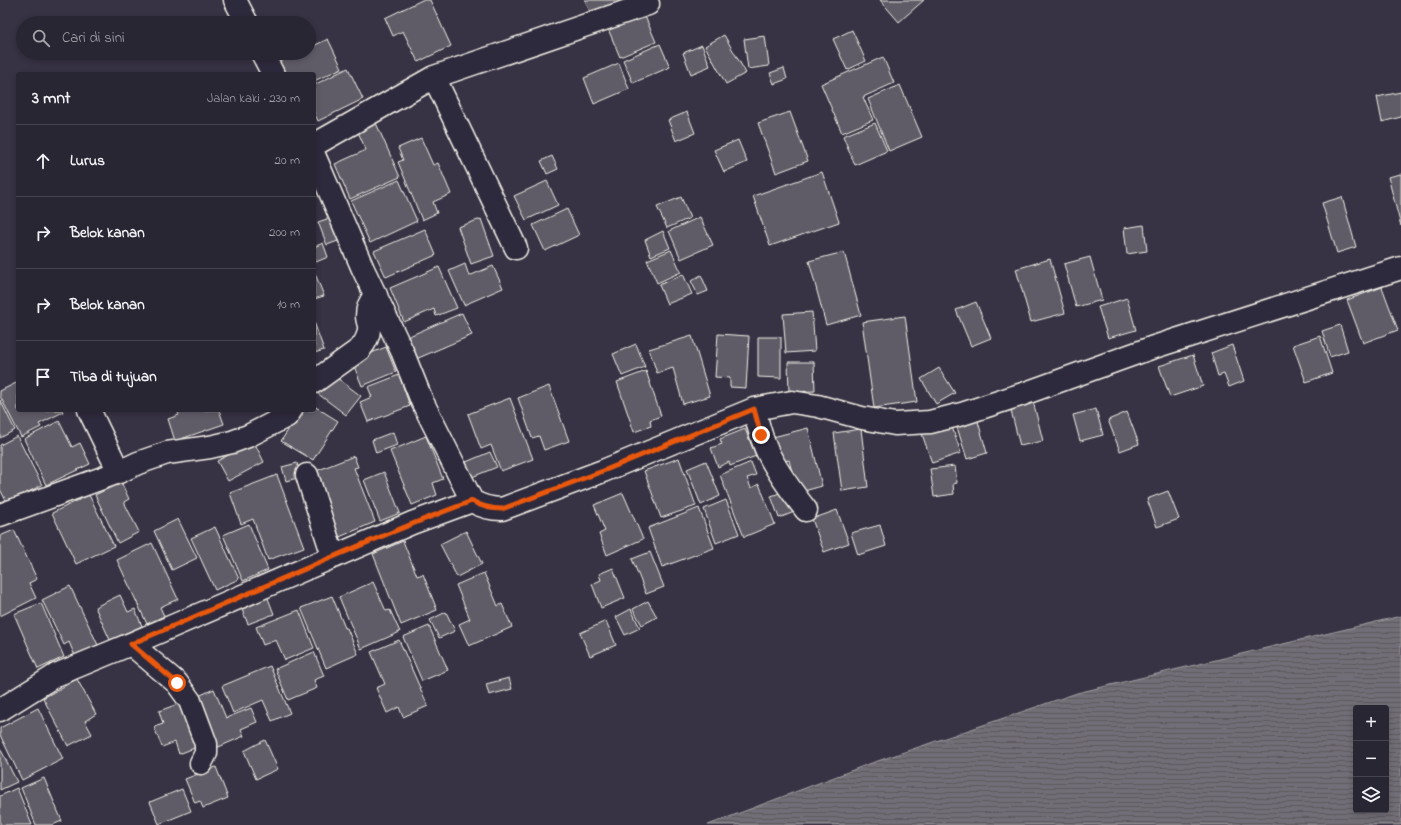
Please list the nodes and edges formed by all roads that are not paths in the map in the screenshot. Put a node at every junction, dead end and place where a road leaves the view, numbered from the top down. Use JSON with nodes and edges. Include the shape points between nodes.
{"nodes":[{"id":1,"x":235,"y":0,"type":"edge"},
{"id":2,"x":648,"y":4,"type":"dead end"},
{"id":3,"x":243,"y":16,"type":"edge"},
{"id":4,"x":266,"y":60,"type":"edge"},
{"id":5,"x":272,"y":72,"type":"edge"},
{"id":6,"x":434,"y":78,"type":"junction"},
{"id":7,"x":316,"y":144,"type":"edge"},
{"id":8,"x":316,"y":160,"type":"edge"},
{"id":9,"x":516,"y":248,"type":"dead end"},
{"id":10,"x":1401,"y":268,"type":"edge"},
{"id":11,"x":376,"y":295,"type":"junction"},
{"id":12,"x":316,"y":381,"type":"edge"},
{"id":13,"x":754,"y":409,"type":"junction"},
{"id":14,"x":90,"y":412,"type":"edge"},
{"id":15,"x":290,"y":412,"type":"edge"},
{"id":16,"x":119,"y":472,"type":"junction"},
{"id":17,"x":307,"y":475,"type":"dead end"},
{"id":18,"x":472,"y":501,"type":"junction"},
{"id":19,"x":806,"y":510,"type":"dead end"},
{"id":20,"x":0,"y":515,"type":"edge"},
{"id":21,"x":333,"y":556,"type":"junction"},
{"id":22,"x":131,"y":644,"type":"junction"},
{"id":23,"x":0,"y":710,"type":"edge"},
{"id":24,"x":201,"y":763,"type":"dead end"}],
"edges":[{"from":1,"to":3,"type":"street"},
{"from":2,"to":6,"type":"street"},
{"from":4,"to":5,"type":"street"},
{"from":6,"to":7,"type":"street"},
{"from":6,"to":9,"type":"street"},
{"from":8,"to":11,"type":"street"},
{"from":10,"to":13,"type":"street","via":[[1151,348],[969,412],[930,422],[895,424],[792,402]]},
{"from":11,"to":12,"type":"street","via":[[368,308],[369,334],[365,342],[360,349]]},
{"from":11,"to":18,"type":"street","via":[[422,401]]},
{"from":13,"to":18,"type":"street","via":[[502,509],[480,506]]},
{"from":13,"to":19,"type":"street","via":[[768,453]]},
{"from":14,"to":16,"type":"street"},
{"from":15,"to":16,"type":"street","via":[[287,416],[232,442],[167,454],[138,462]]},
{"from":16,"to":20,"type":"street"},
{"from":17,"to":21,"type":"street"},
{"from":18,"to":21,"type":"street"},
{"from":21,"to":22,"type":"street"},
{"from":22,"to":23,"type":"street","via":[[56,674]]},
{"from":22,"to":24,"type":"street","via":[[177,683],[190,701],[206,744],[206,753]]}]}
